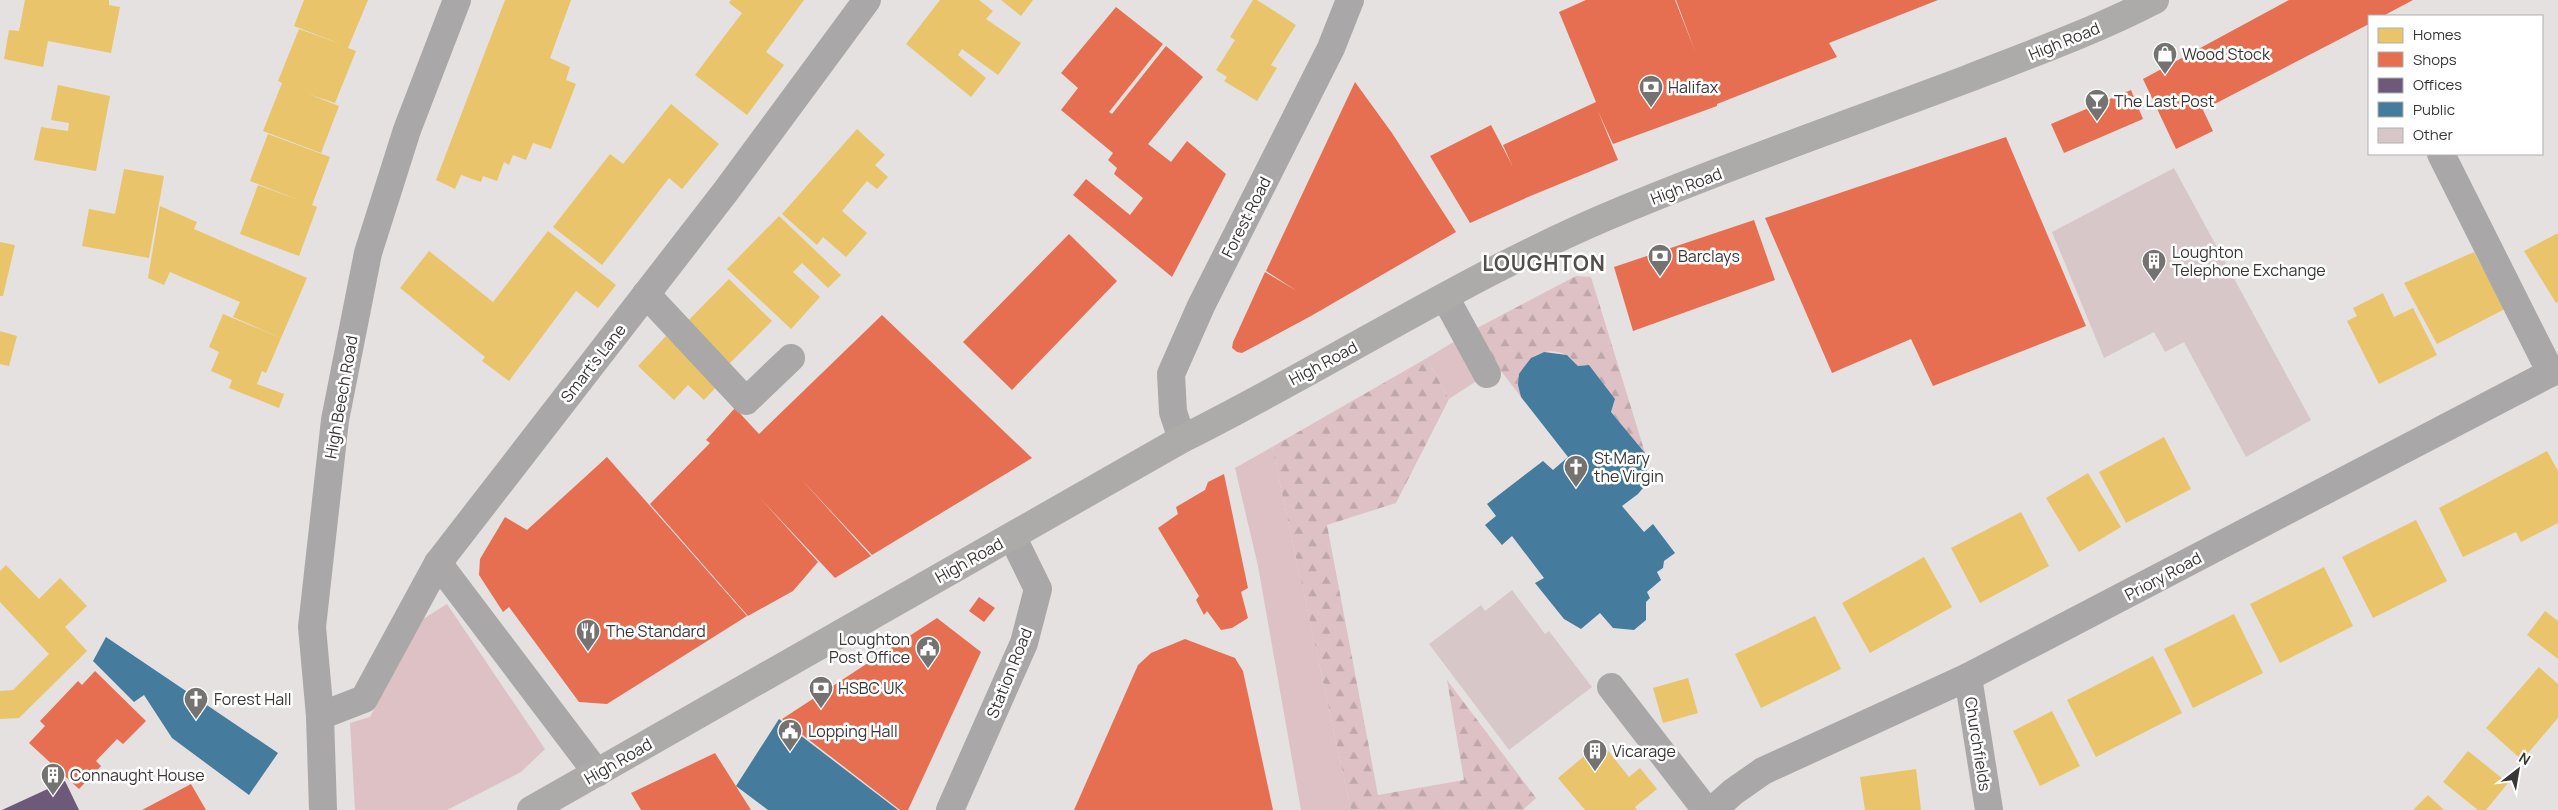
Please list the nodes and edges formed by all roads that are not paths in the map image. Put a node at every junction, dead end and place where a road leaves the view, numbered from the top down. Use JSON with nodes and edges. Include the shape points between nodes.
{"nodes":[{"id":1,"x":457,"y":0,"type":"edge"},
{"id":2,"x":867,"y":0,"type":"edge"},
{"id":3,"x":1350,"y":0,"type":"edge"},
{"id":4,"x":2155,"y":0,"type":"edge"},
{"id":5,"x":2442,"y":155,"type":"edge"},
{"id":6,"x":646,"y":294,"type":"junction"},
{"id":7,"x":1445,"y":297,"type":"junction"},
{"id":8,"x":791,"y":358,"type":"dead end"},
{"id":9,"x":2555,"y":371,"type":"edge"},
{"id":10,"x":1487,"y":374,"type":"dead end"},
{"id":11,"x":1182,"y":439,"type":"junction"},
{"id":12,"x":1012,"y":536,"type":"junction"},
{"id":13,"x":438,"y":563,"type":"junction"},
{"id":14,"x":1968,"y":677,"type":"junction"},
{"id":15,"x":1610,"y":687,"type":"dead end"},
{"id":16,"x":320,"y":716,"type":"junction"},
{"id":17,"x":597,"y":774,"type":"junction"},
{"id":18,"x":323,"y":810,"type":"edge"},
{"id":19,"x":531,"y":810,"type":"edge"},
{"id":20,"x":950,"y":810,"type":"edge"},
{"id":21,"x":1706,"y":810,"type":"edge"},
{"id":22,"x":1713,"y":810,"type":"edge"},
{"id":23,"x":1989,"y":810,"type":"edge"}],
"edges":[{"from":1,"to":16,"type":"street","name":"High Beech Road","via":[[408,130],[368,253],[335,420],[312,627]]},
{"from":2,"to":6,"type":"street","name":"Smart's Lane"},
{"from":3,"to":11,"type":"street","name":"Forest Road","via":[[1331,48],[1201,306],[1171,374],[1173,412]]},
{"from":4,"to":7,"type":"main road","name":"High Road","via":[[2067,40],[1624,209]]},
{"from":5,"to":9,"type":"street"},
{"from":6,"to":8,"type":"street","via":[[746,401]]},
{"from":6,"to":13,"type":"street","name":"Smart's Lane"},
{"from":7,"to":10,"type":"street"},
{"from":7,"to":11,"type":"main road","name":"High Road"},
{"from":9,"to":14,"type":"street","name":"Priory Road"},
{"from":11,"to":12,"type":"main road","name":"High Road"},
{"from":12,"to":17,"type":"main road","name":"High Road"},
{"from":12,"to":20,"type":"street","name":"Station Road","via":[[1038,588],[1024,643]]},
{"from":13,"to":16,"type":"street","name":"Smart's Lane","via":[[364,699]]},
{"from":13,"to":17,"type":"street"},
{"from":14,"to":22,"type":"street","name":"Priory Road","via":[[1763,771]]},
{"from":14,"to":23,"type":"street","name":"Churchfields"},
{"from":15,"to":21,"type":"street"},
{"from":16,"to":18,"type":"street","name":"High Beech Road"},
{"from":17,"to":19,"type":"main road","name":"High Road"}]}
